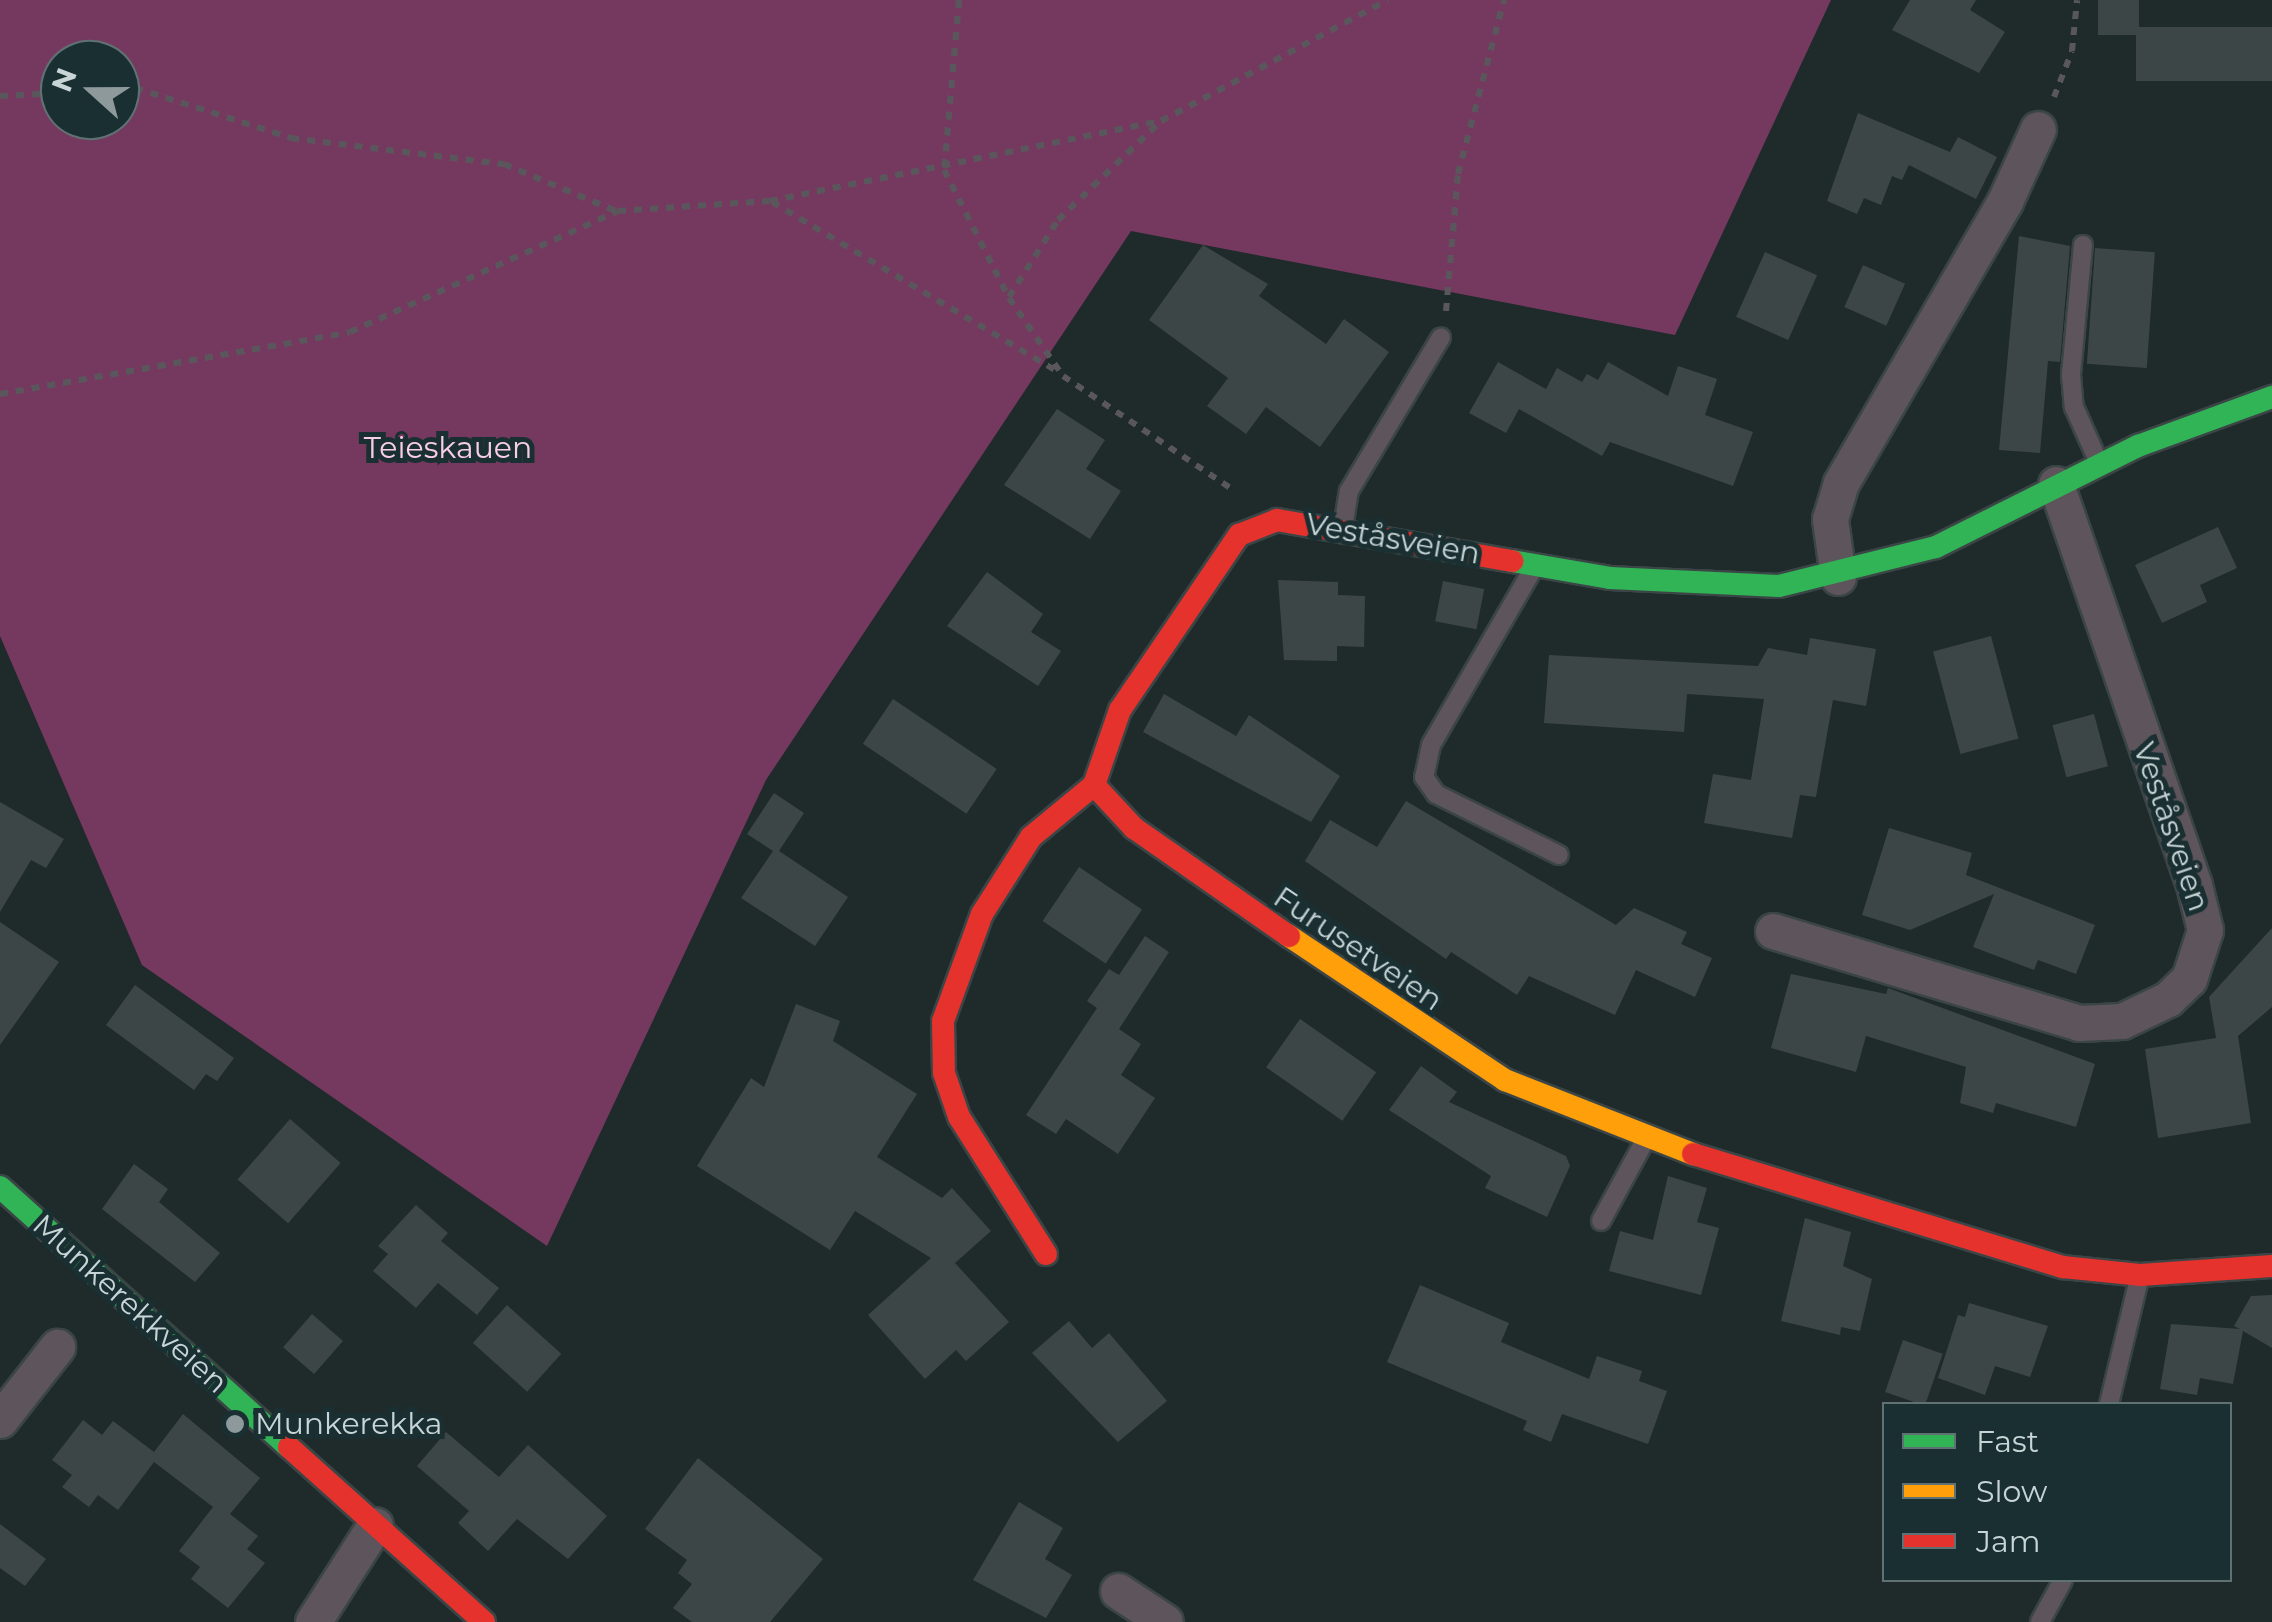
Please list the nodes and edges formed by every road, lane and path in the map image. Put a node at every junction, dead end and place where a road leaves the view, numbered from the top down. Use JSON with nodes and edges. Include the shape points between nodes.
{"nodes":[{"id":1,"x":959,"y":0,"type":"edge"},
{"id":2,"x":1388,"y":0,"type":"edge"},
{"id":3,"x":1504,"y":0,"type":"edge"},
{"id":4,"x":2077,"y":0,"type":"edge"},
{"id":5,"x":140,"y":89,"type":"edge"},
{"id":6,"x":40,"y":94,"type":"edge"},
{"id":7,"x":0,"y":96,"type":"edge"},
{"id":8,"x":1161,"y":121,"type":"junction"},
{"id":9,"x":2038,"y":129,"type":"joint"},
{"id":10,"x":944,"y":170,"type":"junction"},
{"id":11,"x":770,"y":201,"type":"junction"},
{"id":12,"x":618,"y":211,"type":"junction"},
{"id":13,"x":2082,"y":244,"type":"dead end"},
{"id":14,"x":1008,"y":298,"type":"junction"},
{"id":15,"x":1442,"y":337,"type":"joint"},
{"id":16,"x":1063,"y":376,"type":"junction"},
{"id":17,"x":0,"y":394,"type":"edge"},
{"id":18,"x":2272,"y":397,"type":"edge"},
{"id":19,"x":2100,"y":464,"type":"junction"},
{"id":20,"x":2056,"y":484,"type":"junction"},
{"id":21,"x":1277,"y":520,"type":"junction"},
{"id":22,"x":1343,"y":528,"type":"junction"},
{"id":23,"x":1535,"y":564,"type":"junction"},
{"id":24,"x":1838,"y":577,"type":"junction"},
{"id":25,"x":1094,"y":784,"type":"junction"},
{"id":26,"x":1559,"y":855,"type":"dead end"},
{"id":27,"x":1773,"y":931,"type":"dead end"},
{"id":28,"x":1645,"y":1139,"type":"junction"},
{"id":29,"x":0,"y":1186,"type":"edge"},
{"id":30,"x":1601,"y":1222,"type":"dead end"},
{"id":31,"x":1046,"y":1254,"type":"dead end"},
{"id":32,"x":2272,"y":1266,"type":"edge"},
{"id":33,"x":2140,"y":1275,"type":"junction"},
{"id":34,"x":57,"y":1347,"type":"dead end"},
{"id":35,"x":2109,"y":1402,"type":"edge"},
{"id":36,"x":0,"y":1420,"type":"edge"},
{"id":37,"x":375,"y":1525,"type":"junction"},
{"id":38,"x":2063,"y":1582,"type":"edge"},
{"id":39,"x":1118,"y":1590,"type":"dead end"},
{"id":40,"x":312,"y":1622,"type":"edge"},
{"id":41,"x":484,"y":1622,"type":"edge"},
{"id":42,"x":1165,"y":1622,"type":"edge"},
{"id":43,"x":2040,"y":1622,"type":"edge"}],
"edges":[{"from":1,"to":10,"type":"path"},
{"from":2,"to":8,"type":"path"},
{"from":3,"to":15,"type":"path","via":[[1458,174]]},
{"from":4,"to":9,"type":"path","via":[[2072,52]]},
{"from":5,"to":12,"type":"path","via":[[291,138],[504,164]]},
{"from":6,"to":7,"type":"path"},
{"from":8,"to":10,"type":"path"},
{"from":8,"to":14,"type":"path","via":[[1058,220]]},
{"from":9,"to":24,"type":"street","via":[[2022,172],[1842,483],[1830,519]]},
{"from":10,"to":11,"type":"path"},
{"from":10,"to":14,"type":"path"},
{"from":11,"to":12,"type":"path"},
{"from":11,"to":16,"type":"path"},
{"from":12,"to":17,"type":"path","via":[[350,332]]},
{"from":13,"to":19,"type":"lane","via":[[2070,374],[2074,407]]},
{"from":14,"to":16,"type":"path"},
{"from":15,"to":22,"type":"lane","via":[[1349,491]]},
{"from":16,"to":21,"type":"path"},
{"from":18,"to":19,"type":"street","name":"Veståsveien"},
{"from":19,"to":20,"type":"street","name":"Veståsveien"},
{"from":20,"to":24,"type":"street","name":"Veståsveien","via":[[1936,548]]},
{"from":20,"to":27,"type":"street","name":"Veståsveien","via":[[2194,885],[2204,930],[2188,979],[2168,999],[2122,1020],[2079,1023]]},
{"from":21,"to":22,"type":"street","name":"Veståsveien"},
{"from":21,"to":25,"type":"street","name":"Veståsveien","via":[[1239,535],[1162,642],[1120,710]]},
{"from":22,"to":23,"type":"street","name":"Veståsveien"},
{"from":23,"to":24,"type":"street","name":"Veståsveien","via":[[1700,587]]},
{"from":23,"to":26,"type":"lane","via":[[1431,745],[1424,777],[1436,794]]},
{"from":25,"to":28,"type":"street","name":"Furusetveien","via":[[1134,828],[1435,1037],[1505,1080]]},
{"from":25,"to":31,"type":"street","via":[[1059,807],[982,914],[943,1021],[944,1072],[959,1117]]},
{"from":28,"to":30,"type":"lane"},
{"from":28,"to":33,"type":"street","name":"Furusetveien","via":[[2019,1258]]},
{"from":29,"to":37,"type":"street","name":"Munkerekkveien"},
{"from":32,"to":33,"type":"street","name":"Furusetveien"},
{"from":33,"to":35,"type":"lane"},
{"from":34,"to":36,"type":"street"},
{"from":37,"to":40,"type":"street"},
{"from":37,"to":41,"type":"street","name":"Munkerekkveien"},
{"from":38,"to":43,"type":"lane"},
{"from":39,"to":42,"type":"street"}]}
